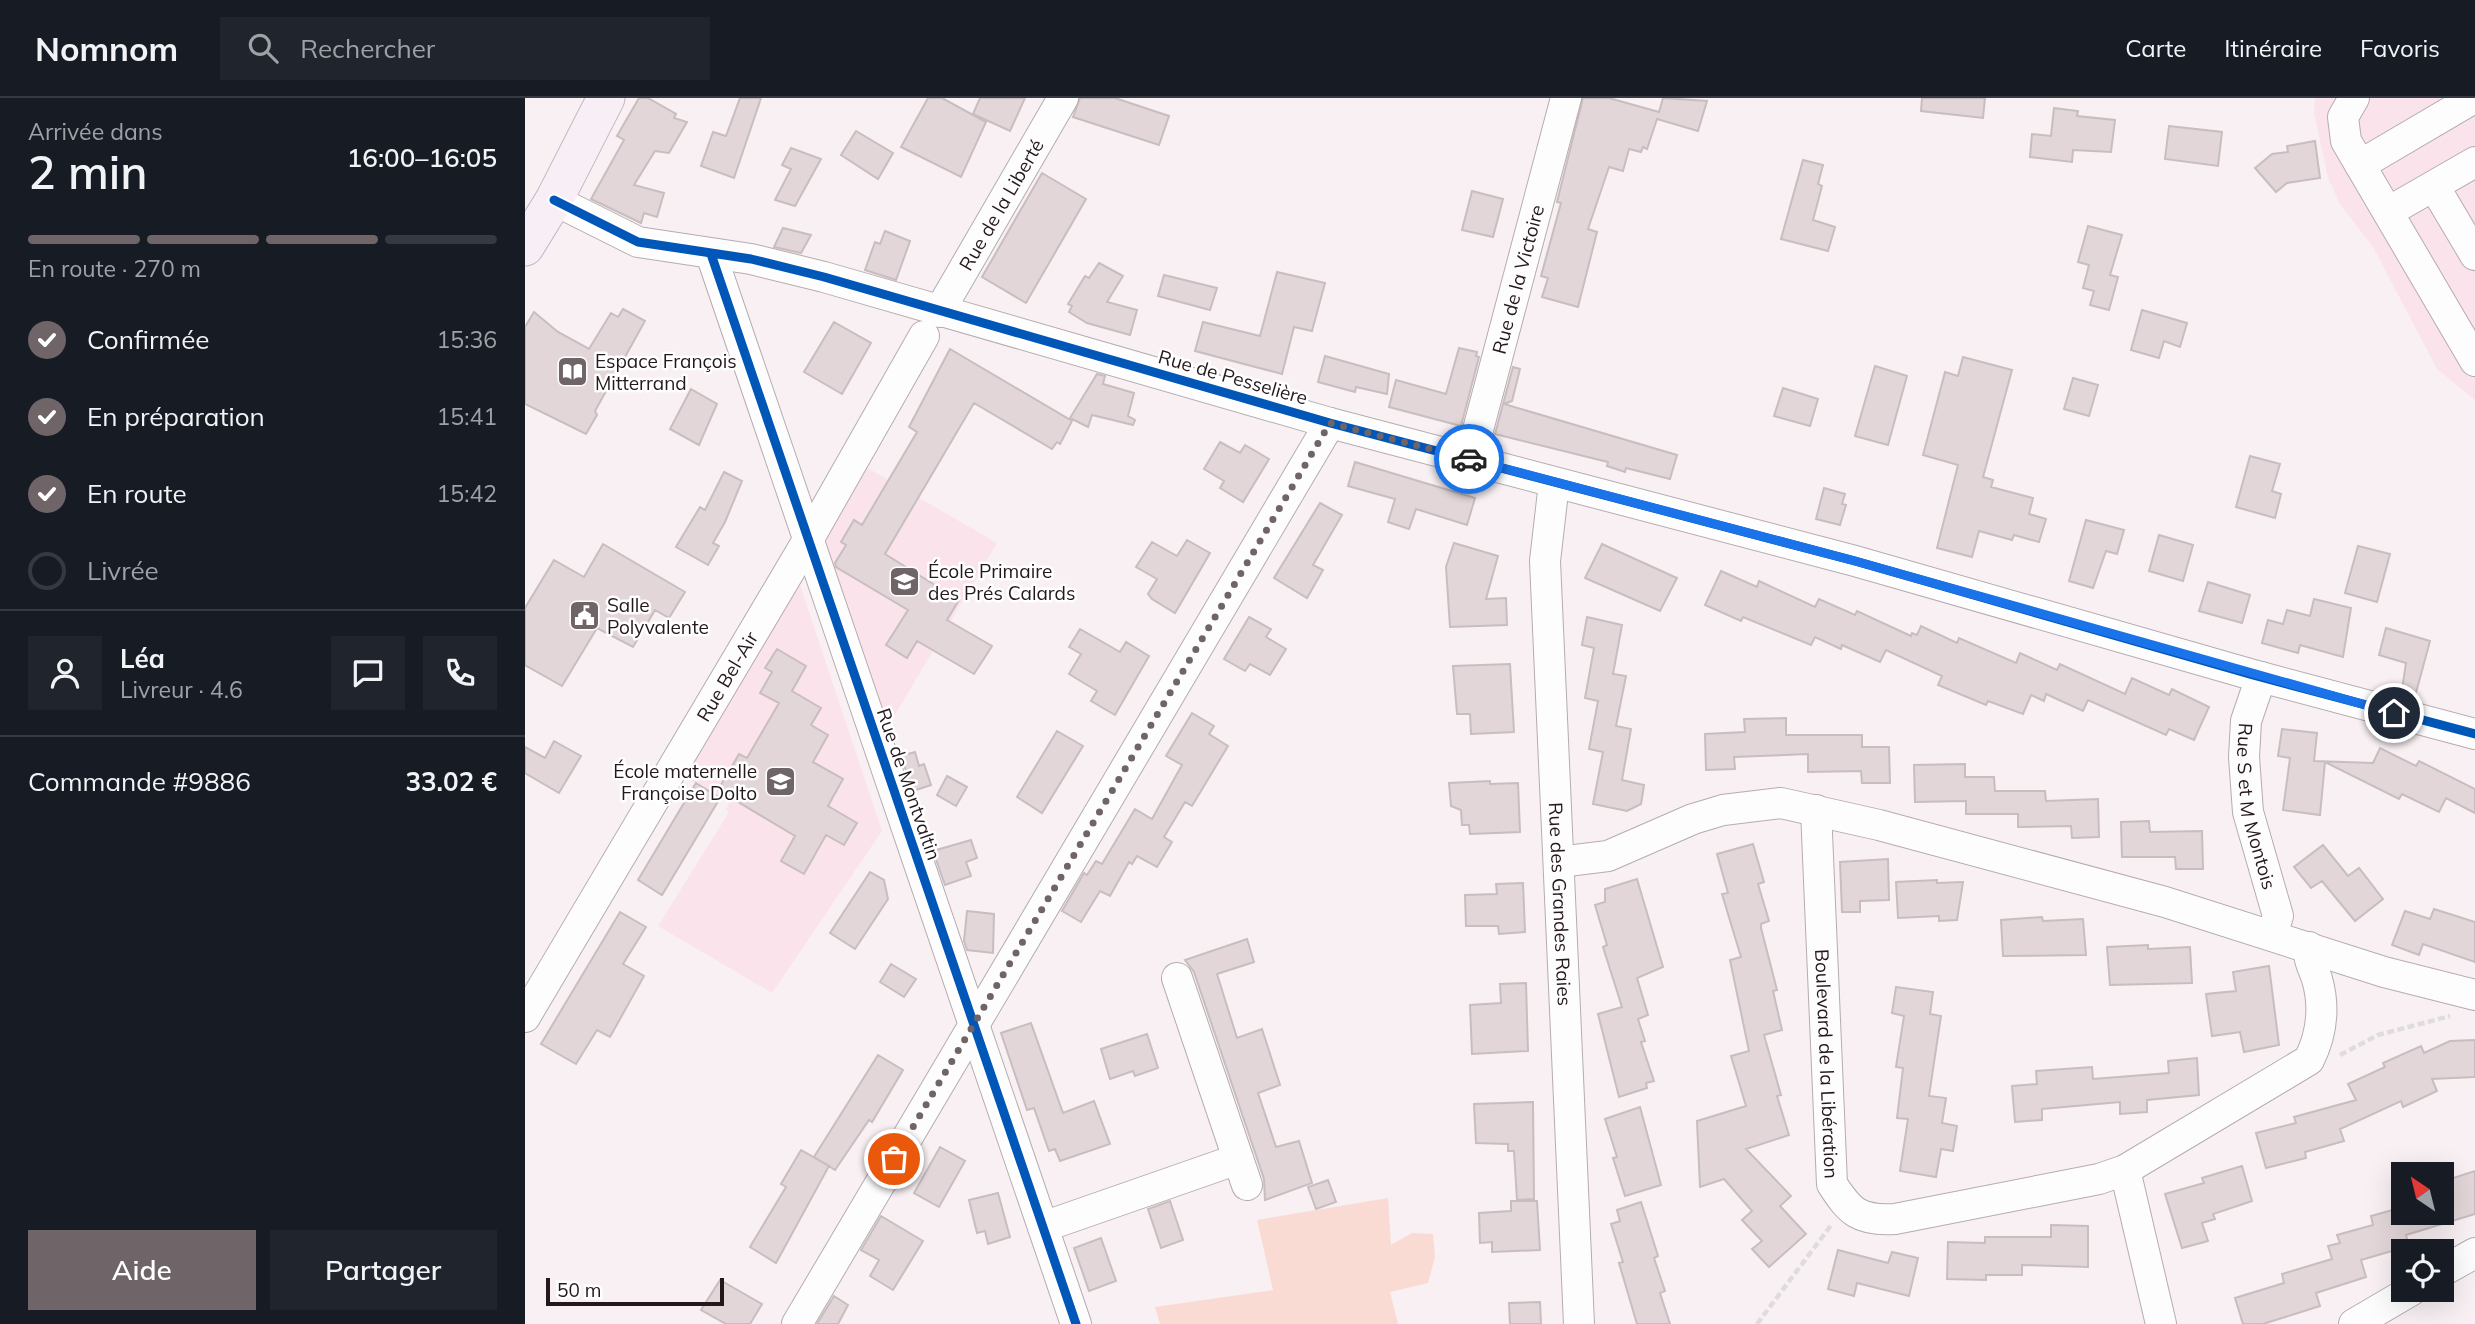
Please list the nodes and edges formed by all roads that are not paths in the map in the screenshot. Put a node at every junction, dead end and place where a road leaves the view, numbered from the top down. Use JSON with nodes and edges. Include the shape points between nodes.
{"nodes":[{"id":1,"x":606,"y":98,"type":"edge"},
{"id":2,"x":1063,"y":98,"type":"edge"},
{"id":3,"x":1566,"y":98,"type":"edge"},
{"id":4,"x":2354,"y":98,"type":"edge"},
{"id":5,"x":2475,"y":98,"type":"edge"},
{"id":6,"x":2475,"y":162,"type":"edge"},
{"id":7,"x":2360,"y":165,"type":"junction"},
{"id":8,"x":2434,"y":186,"type":"junction"},
{"id":9,"x":554,"y":200,"type":"junction"},
{"id":10,"x":2388,"y":212,"type":"junction"},
{"id":11,"x":525,"y":247,"type":"edge"},
{"id":12,"x":711,"y":254,"type":"junction"},
{"id":13,"x":2475,"y":256,"type":"edge"},
{"id":14,"x":932,"y":324,"type":"junction"},
{"id":15,"x":2475,"y":360,"type":"edge"},
{"id":16,"x":1330,"y":423,"type":"junction"},
{"id":17,"x":1470,"y":460,"type":"junction"},
{"id":18,"x":1554,"y":483,"type":"junction"},
{"id":19,"x":808,"y":540,"type":"junction"},
{"id":20,"x":2261,"y":677,"type":"junction"},
{"id":21,"x":2475,"y":734,"type":"edge"},
{"id":22,"x":1816,"y":810,"type":"junction"},
{"id":23,"x":1559,"y":862,"type":"junction"},
{"id":24,"x":2272,"y":935,"type":"junction"},
{"id":25,"x":2309,"y":947,"type":"junction"},
{"id":26,"x":1177,"y":978,"type":"dead end"},
{"id":27,"x":2467,"y":1005,"type":"edge"},
{"id":28,"x":525,"y":1017,"type":"edge"},
{"id":29,"x":973,"y":1027,"type":"junction"},
{"id":30,"x":2125,"y":1170,"type":"junction"},
{"id":31,"x":1043,"y":1227,"type":"junction"},
{"id":32,"x":2475,"y":1253,"type":"edge"},
{"id":33,"x":2454,"y":1265,"type":"edge"},
{"id":34,"x":2392,"y":1302,"type":"edge"},
{"id":35,"x":797,"y":1324,"type":"edge"},
{"id":36,"x":1076,"y":1324,"type":"edge"},
{"id":37,"x":1579,"y":1324,"type":"edge"},
{"id":38,"x":2161,"y":1324,"type":"edge"},
{"id":39,"x":2354,"y":1324,"type":"edge"}],
"edges":[{"from":1,"to":9,"type":"main road"},
{"from":2,"to":14,"type":"street","name":"Rue de la Liberté"},
{"from":3,"to":17,"type":"street","name":"Rue de la Victoire"},
{"from":4,"to":7,"type":"street","via":[[2343,117],[2343,128]]},
{"from":5,"to":7,"type":"street"},
{"from":6,"to":8,"type":"street"},
{"from":7,"to":10,"type":"street"},
{"from":8,"to":10,"type":"street"},
{"from":8,"to":13,"type":"street"},
{"from":9,"to":11,"type":"main road"},
{"from":9,"to":12,"type":"street","name":"Rue de Pesselière","via":[[638,242]]},
{"from":10,"to":15,"type":"street"},
{"from":12,"to":14,"type":"street","name":"Rue de Pesselière","via":[[785,267]]},
{"from":12,"to":19,"type":"street","name":"Rue de Montvaltin"},
{"from":14,"to":16,"type":"street","name":"Rue de Pesselière"},
{"from":14,"to":19,"type":"street","name":"Rue Bel-Air"},
{"from":16,"to":17,"type":"street","name":"Rue de Pesselière"},
{"from":16,"to":29,"type":"street"},
{"from":17,"to":18,"type":"street","name":"Rue de Pesselière"},
{"from":18,"to":20,"type":"street","name":"Rue de Pesselière","via":[[1855,561]]},
{"from":18,"to":23,"type":"street","name":"Rue des Grandes Raies","via":[[1545,561]]},
{"from":19,"to":28,"type":"street","name":"Rue Bel-Air"},
{"from":19,"to":29,"type":"street","name":"Rue de Montvaltin"},
{"from":20,"to":21,"type":"street","name":"Rue de Pesselière"},
{"from":20,"to":24,"type":"street","name":"Rue S et M Montois","via":[[2246,721],[2244,757],[2248,811],[2277,916]]},
{"from":22,"to":23,"type":"street","via":[[1781,803],[1723,810],[1608,856]]},
{"from":22,"to":24,"type":"street"},
{"from":22,"to":30,"type":"street","name":"Boulevard de la Libération","via":[[1832,1184],[1847,1207],[1873,1220],[1895,1219]]},
{"from":23,"to":37,"type":"street","name":"Rue des Grandes Raies"},
{"from":24,"to":25,"type":"street"},
{"from":25,"to":27,"type":"street"},
{"from":25,"to":30,"type":"street","via":[[2322,1004],[2320,1039],[2309,1060]]},
{"from":26,"to":31,"type":"street","via":[[1243,1172]]},
{"from":29,"to":31,"type":"street","name":"Rue de Montvaltin"},
{"from":29,"to":35,"type":"street"},
{"from":30,"to":38,"type":"street"},
{"from":31,"to":36,"type":"street","name":"Rue de Montvaltin"},
{"from":32,"to":33,"type":"street"},
{"from":34,"to":39,"type":"street"}]}
